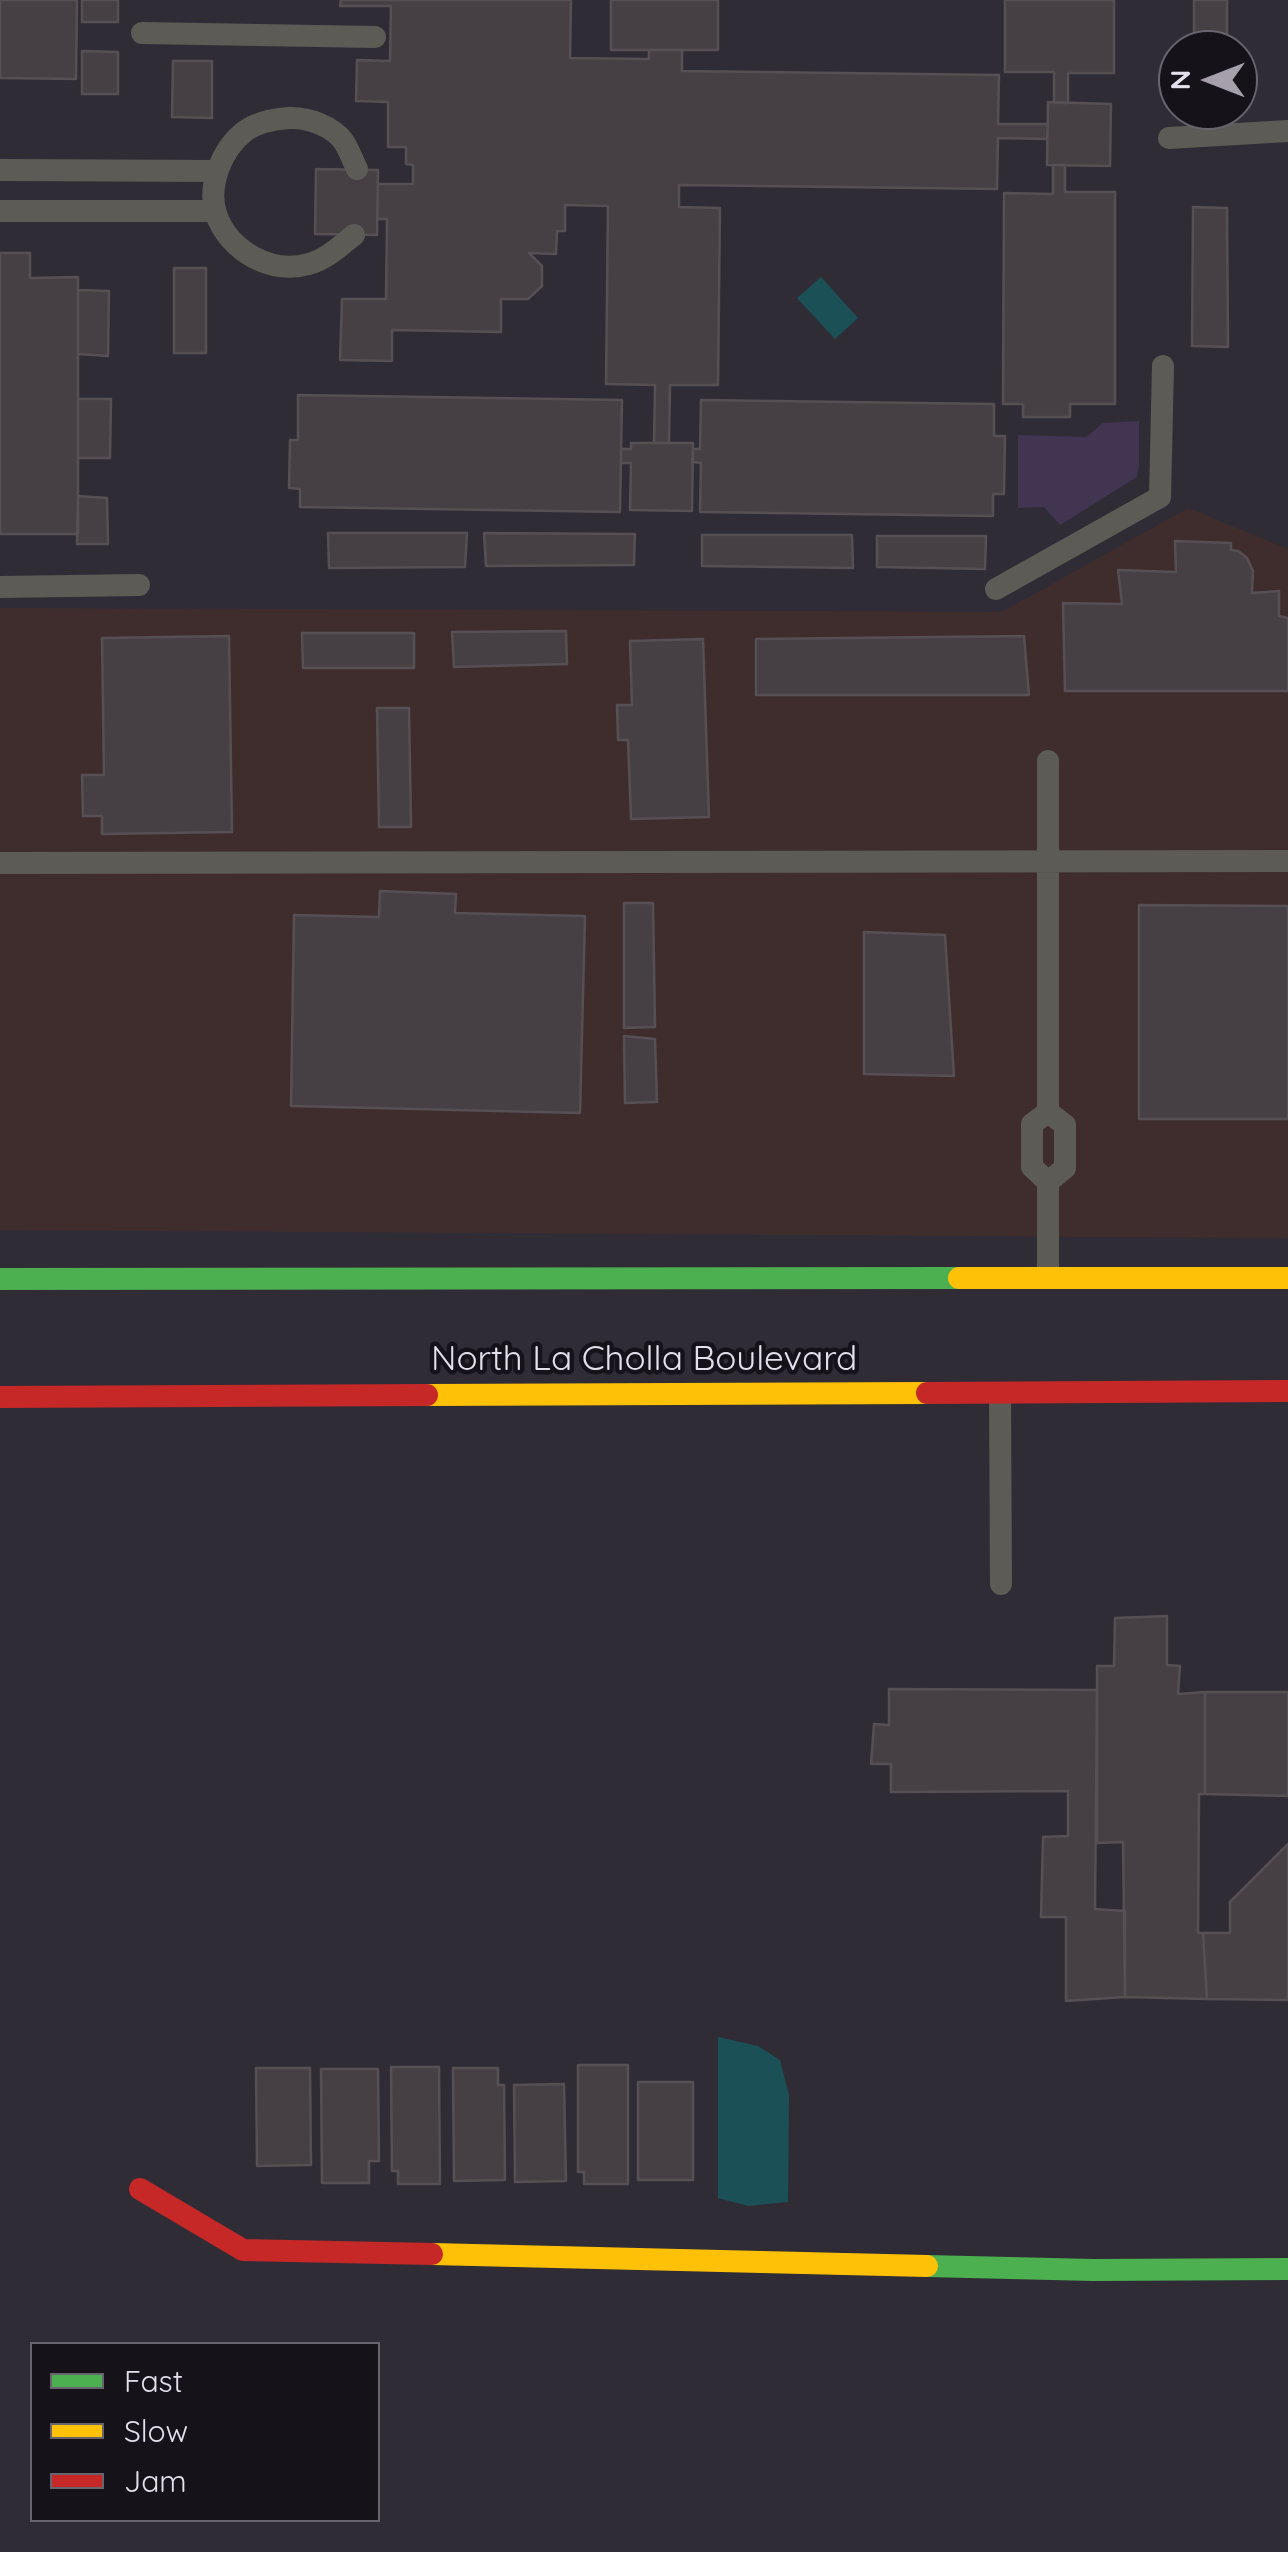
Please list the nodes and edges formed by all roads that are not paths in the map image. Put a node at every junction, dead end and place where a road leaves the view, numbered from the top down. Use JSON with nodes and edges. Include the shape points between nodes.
{"nodes":[{"id":1,"x":142,"y":33,"type":"dead end"},
{"id":2,"x":375,"y":36,"type":"dead end"},
{"id":3,"x":1288,"y":131,"type":"edge"},
{"id":4,"x":1168,"y":138,"type":"dead end"},
{"id":5,"x":0,"y":170,"type":"edge"},
{"id":6,"x":218,"y":170,"type":"junction"},
{"id":7,"x":357,"y":170,"type":"dead end"},
{"id":8,"x":0,"y":210,"type":"edge"},
{"id":9,"x":215,"y":211,"type":"junction"},
{"id":10,"x":354,"y":235,"type":"dead end"},
{"id":11,"x":1163,"y":366,"type":"dead end"},
{"id":12,"x":0,"y":586,"type":"edge"},
{"id":13,"x":139,"y":586,"type":"dead end"},
{"id":14,"x":996,"y":589,"type":"dead end"},
{"id":15,"x":1048,"y":761,"type":"dead end"},
{"id":16,"x":1049,"y":861,"type":"junction"},
{"id":17,"x":1288,"y":862,"type":"edge"},
{"id":18,"x":0,"y":863,"type":"edge"},
{"id":19,"x":1048,"y":1112,"type":"junction"},
{"id":20,"x":1048,"y":1182,"type":"junction"},
{"id":21,"x":1048,"y":1278,"type":"junction"},
{"id":22,"x":1288,"y":1278,"type":"edge"},
{"id":23,"x":0,"y":1279,"type":"edge"},
{"id":24,"x":1288,"y":1391,"type":"edge"},
{"id":25,"x":1000,"y":1392,"type":"junction"},
{"id":26,"x":0,"y":1397,"type":"edge"},
{"id":27,"x":1001,"y":1584,"type":"dead end"},
{"id":28,"x":140,"y":2188,"type":"dead end"},
{"id":29,"x":1288,"y":2269,"type":"edge"}],
"edges":[{"from":1,"to":2,"type":"lane"},
{"from":3,"to":4,"type":"lane"},
{"from":5,"to":6,"type":"lane"},
{"from":6,"to":7,"type":"lane","via":[[247,129],[296,117],[342,139]]},
{"from":6,"to":9,"type":"lane"},
{"from":8,"to":9,"type":"lane"},
{"from":9,"to":10,"type":"lane","via":[[237,246],[258,261],[284,267],[332,254]]},
{"from":11,"to":14,"type":"lane","via":[[1160,497]]},
{"from":12,"to":13,"type":"lane"},
{"from":15,"to":16,"type":"lane"},
{"from":16,"to":17,"type":"lane"},
{"from":16,"to":18,"type":"lane"},
{"from":16,"to":19,"type":"lane"},
{"from":19,"to":20,"type":"lane","via":[[1032,1124],[1032,1167]]},
{"from":19,"to":20,"type":"lane","via":[[1065,1125],[1065,1168]]},
{"from":20,"to":21,"type":"lane"},
{"from":21,"to":22,"type":"main road"},
{"from":21,"to":23,"type":"main road"},
{"from":24,"to":25,"type":"main road","name":"North La Cholla Boulevard"},
{"from":25,"to":26,"type":"main road","name":"North La Cholla Boulevard"},
{"from":25,"to":27,"type":"lane"},
{"from":28,"to":29,"type":"main road","via":[[243,2250]]}]}
